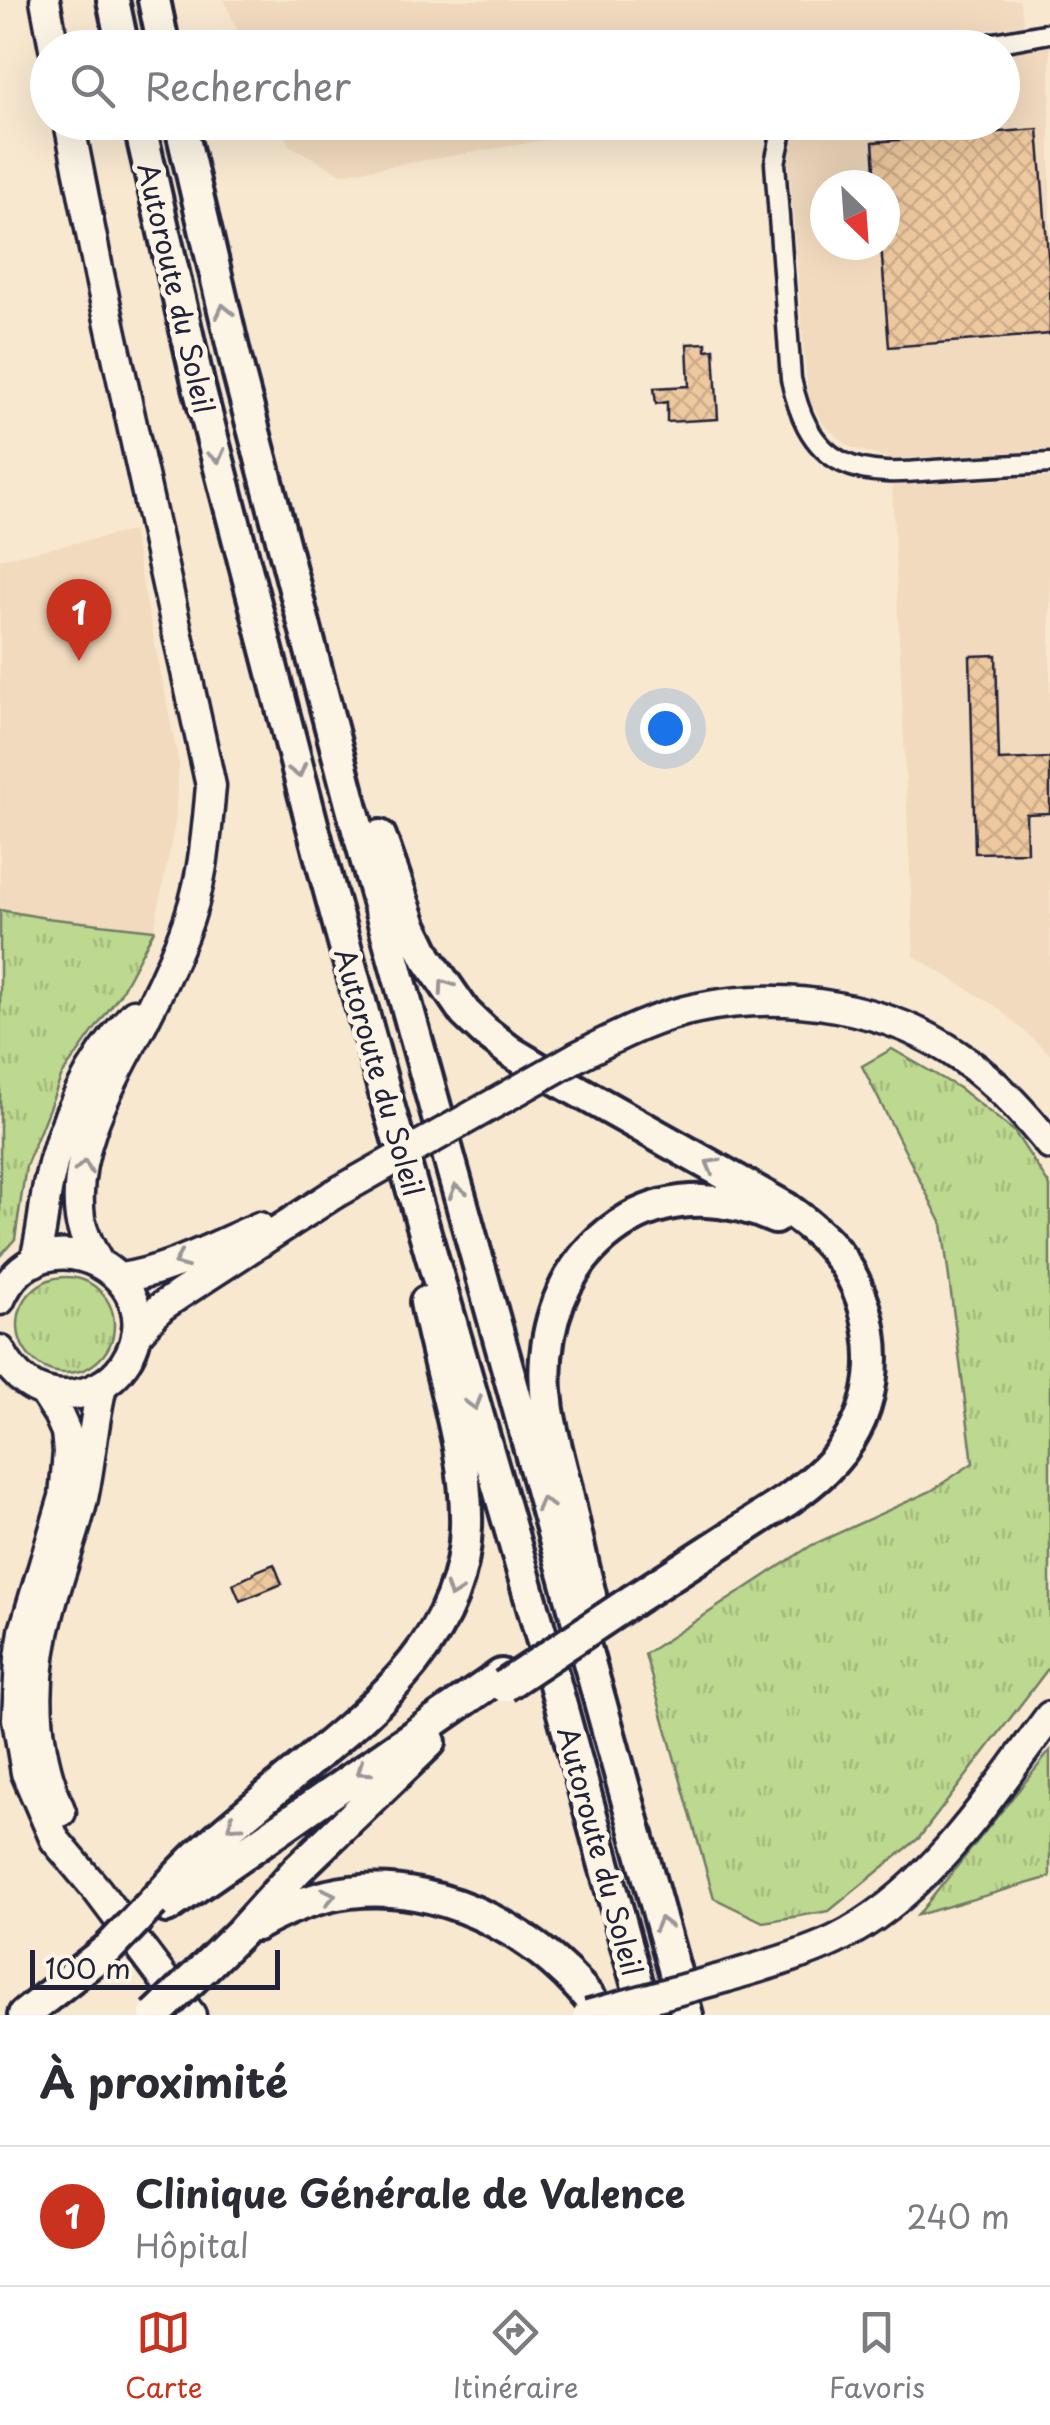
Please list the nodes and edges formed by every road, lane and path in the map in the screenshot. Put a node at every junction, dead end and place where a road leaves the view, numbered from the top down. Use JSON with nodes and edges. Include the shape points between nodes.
{"nodes":[{"id":1,"x":45,"y":0,"type":"edge"},
{"id":2,"x":113,"y":0,"type":"edge"},
{"id":3,"x":154,"y":0,"type":"edge"},
{"id":4,"x":51,"y":30,"type":"edge"},
{"id":5,"x":119,"y":30,"type":"edge"},
{"id":6,"x":160,"y":30,"type":"edge"},
{"id":7,"x":1050,"y":33,"type":"edge"},
{"id":8,"x":1020,"y":38,"type":"edge"},
{"id":9,"x":73,"y":140,"type":"edge"},
{"id":10,"x":143,"y":140,"type":"edge"},
{"id":11,"x":184,"y":140,"type":"edge"},
{"id":12,"x":780,"y":140,"type":"edge"},
{"id":13,"x":1050,"y":463,"type":"edge"},
{"id":14,"x":283,"y":541,"type":"junction"},
{"id":15,"x":162,"y":984,"type":"junction"},
{"id":16,"x":389,"y":1108,"type":"junction"},
{"id":17,"x":1050,"y":1145,"type":"edge"},
{"id":18,"x":334,"y":1194,"type":"junction"},
{"id":19,"x":96,"y":1260,"type":"junction"},
{"id":20,"x":120,"y":1278,"type":"junction"},
{"id":21,"x":12,"y":1280,"type":"edge"},
{"id":22,"x":136,"y":1335,"type":"junction"},
{"id":23,"x":0,"y":1350,"type":"edge"},
{"id":24,"x":102,"y":1386,"type":"junction"},
{"id":25,"x":37,"y":1389,"type":"junction"},
{"id":26,"x":0,"y":1394,"type":"edge"},
{"id":27,"x":632,"y":1596,"type":"junction"},
{"id":28,"x":502,"y":1680,"type":"junction"},
{"id":29,"x":1050,"y":1716,"type":"edge"},
{"id":30,"x":18,"y":1719,"type":"edge"},
{"id":31,"x":637,"y":1834,"type":"junction"},
{"id":32,"x":156,"y":1907,"type":"junction"},
{"id":33,"x":240,"y":1934,"type":"junction"},
{"id":34,"x":24,"y":2015,"type":"edge"},
{"id":35,"x":155,"y":2015,"type":"edge"},
{"id":36,"x":190,"y":2015,"type":"edge"},
{"id":37,"x":588,"y":2015,"type":"edge"},
{"id":38,"x":602,"y":2015,"type":"edge"},
{"id":39,"x":646,"y":2015,"type":"edge"},
{"id":40,"x":686,"y":2015,"type":"edge"}],
"edges":[{"from":1,"to":4,"type":"main road"},
{"from":2,"to":5,"type":"highway"},
{"from":3,"to":6,"type":"highway"},
{"from":7,"to":8,"type":"street"},
{"from":9,"to":15,"type":"main road","via":[[211,786],[203,873]]},
{"from":10,"to":16,"type":"highway","name":"Autoroute du Soleil","one_way":true,"via":[[204,406]]},
{"from":14,"to":11,"type":"highway","name":"Autoroute du Soleil","one_way":true},
{"from":12,"to":13,"type":"street","via":[[775,163],[791,380],[808,429],[842,462],[869,470]]},
{"from":27,"to":14,"type":"highway","one_way":true,"via":[[786,1501],[832,1462],[856,1428],[868,1392],[872,1348],[865,1310],[841,1259],[810,1226],[511,1052],[454,999],[411,925]]},
{"from":31,"to":14,"type":"highway","name":"Autoroute du Soleil","one_way":true},
{"from":19,"to":15,"type":"main road","one_way":true,"via":[[80,1219],[93,1123]]},
{"from":15,"to":21,"type":"main road","via":[[84,1080],[48,1184],[39,1244]]},
{"from":16,"to":32,"type":"highway","one_way":true,"via":[[466,1500],[458,1580],[426,1649],[404,1676],[205,1849]]},
{"from":16,"to":39,"type":"highway","name":"Autoroute du Soleil","one_way":true},
{"from":17,"to":18,"type":"main road","bridge":true,"via":[[989,1080],[929,1038],[820,1005],[742,1002],[696,1008],[634,1029]]},
{"from":18,"to":20,"type":"main road","one_way":true,"via":[[171,1265]]},
{"from":18,"to":22,"type":"main road","via":[[180,1294]]},
{"from":19,"to":20,"type":"main road"},
{"from":19,"to":21,"type":"main road","via":[[54,1255]]},
{"from":20,"to":22,"type":"main road","via":[[134,1305]]},
{"from":22,"to":24,"type":"main road","via":[[118,1373]]},
{"from":23,"to":25,"type":"main road"},
{"from":24,"to":25,"type":"main road","via":[[64,1395]]},
{"from":24,"to":30,"type":"main road","via":[[38,1687]]},
{"from":25,"to":26,"type":"main road"},
{"from":25,"to":30,"type":"main road","via":[[58,1414],[68,1452],[64,1498],[24,1631]]},
{"from":27,"to":28,"type":"highway","bridge":true},
{"from":27,"to":31,"type":"highway","via":[[791,1483],[832,1444],[854,1400],[858,1338],[846,1291],[808,1241],[756,1209],[703,1200],[640,1213],[585,1255],[552,1320],[548,1411]]},
{"from":28,"to":32,"type":"highway","one_way":true},
{"from":28,"to":33,"type":"highway","via":[[297,1870]]},
{"from":29,"to":37,"type":"main road","bridge":true,"via":[[968,1826],[878,1914],[833,1941]]},
{"from":30,"to":36,"type":"main road","via":[[26,1773],[55,1840]]},
{"from":40,"to":31,"type":"highway","name":"Autoroute du Soleil","one_way":true},
{"from":32,"to":34,"type":"highway","bridge":true},
{"from":33,"to":35,"type":"highway","bridge":true},
{"from":33,"to":38,"type":"highway","one_way":true,"via":[[331,1895],[426,1897],[481,1916],[546,1954]]}]}
